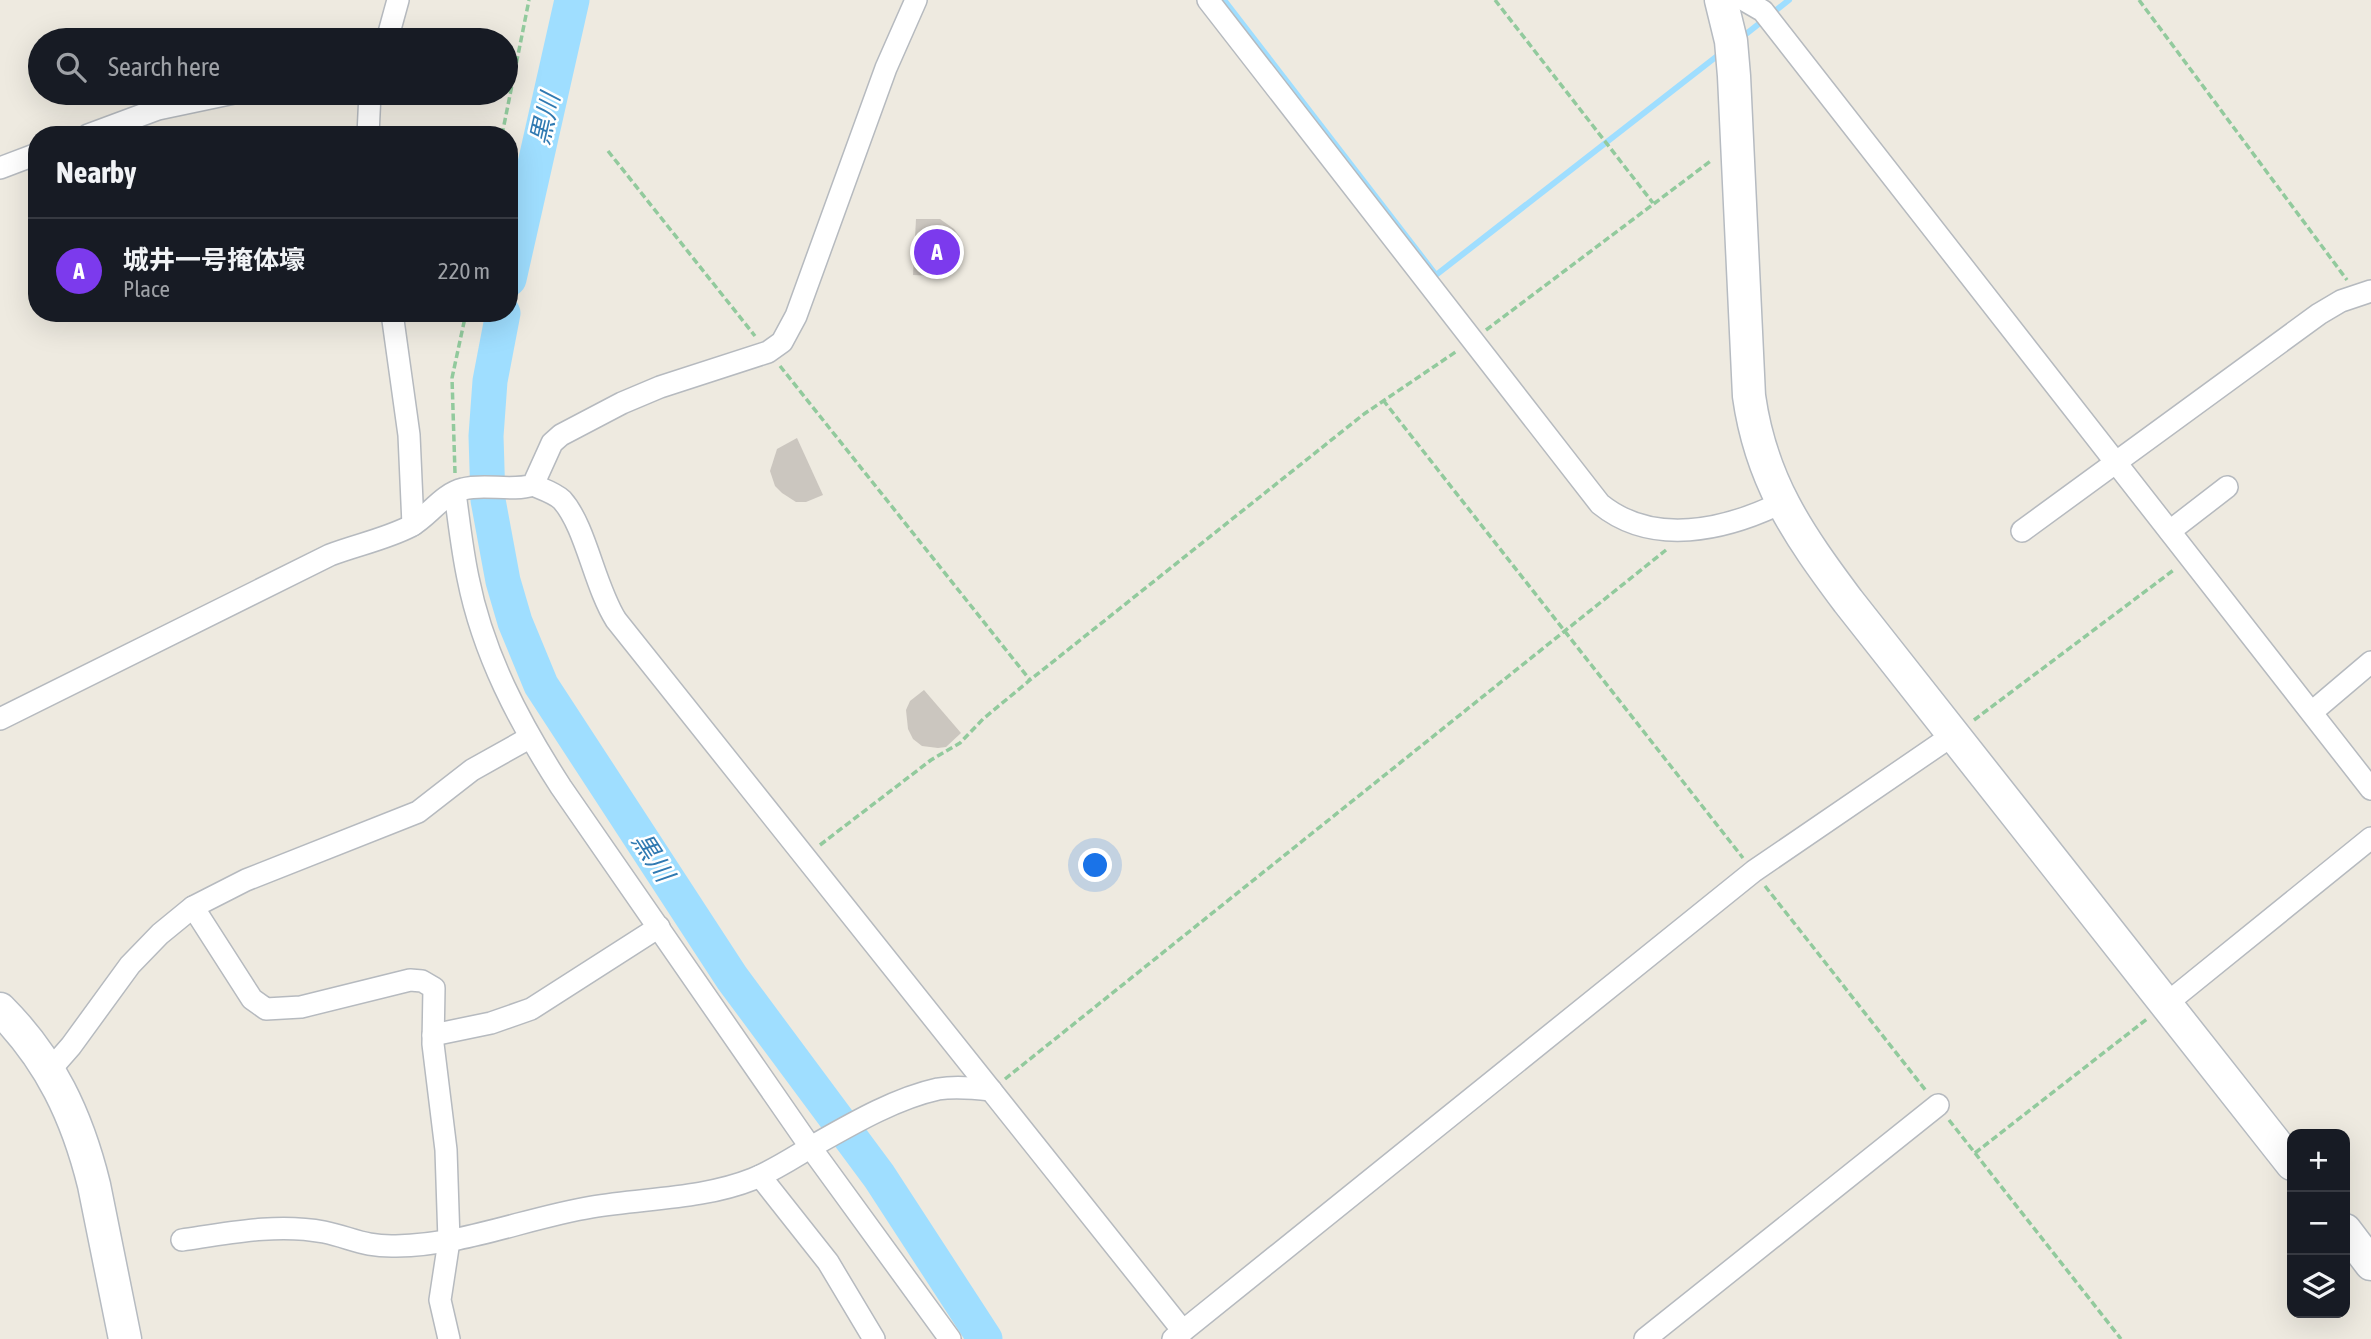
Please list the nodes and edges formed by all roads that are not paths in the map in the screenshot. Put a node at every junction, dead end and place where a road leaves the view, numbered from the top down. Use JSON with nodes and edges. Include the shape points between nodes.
{"nodes":[{"id":1,"x":398,"y":0,"type":"edge"},
{"id":2,"x":916,"y":0,"type":"edge"},
{"id":3,"x":1208,"y":0,"type":"edge"},
{"id":4,"x":1721,"y":0,"type":"edge"},
{"id":5,"x":1744,"y":0,"type":"edge"},
{"id":6,"x":390,"y":28,"type":"edge"},
{"id":7,"x":178,"y":105,"type":"edge"},
{"id":8,"x":369,"y":105,"type":"edge"},
{"id":9,"x":113,"y":126,"type":"edge"},
{"id":10,"x":368,"y":126,"type":"edge"},
{"id":11,"x":28,"y":157,"type":"edge"},
{"id":12,"x":0,"y":168,"type":"edge"},
{"id":13,"x":2364,"y":293,"type":"edge"},
{"id":14,"x":394,"y":322,"type":"edge"},
{"id":15,"x":2117,"y":461,"type":"junction"},
{"id":16,"x":528,"y":486,"type":"junction"},
{"id":17,"x":2227,"y":487,"type":"dead end"},
{"id":18,"x":459,"y":491,"type":"junction"},
{"id":19,"x":1782,"y":503,"type":"junction"},
{"id":20,"x":413,"y":525,"type":"junction"},
{"id":21,"x":2022,"y":531,"type":"dead end"},
{"id":22,"x":2170,"y":531,"type":"junction"},
{"id":23,"x":2371,"y":662,"type":"edge"},
{"id":24,"x":2312,"y":712,"type":"junction"},
{"id":25,"x":0,"y":719,"type":"edge"},
{"id":26,"x":1954,"y":735,"type":"junction"},
{"id":27,"x":529,"y":737,"type":"junction"},
{"id":28,"x":2371,"y":789,"type":"edge"},
{"id":29,"x":2371,"y":838,"type":"edge"},
{"id":30,"x":193,"y":907,"type":"junction"},
{"id":31,"x":659,"y":927,"type":"junction"},
{"id":32,"x":2166,"y":1004,"type":"junction"},
{"id":33,"x":0,"y":1009,"type":"edge"},
{"id":34,"x":433,"y":1035,"type":"junction"},
{"id":35,"x":50,"y":1070,"type":"junction"},
{"id":36,"x":991,"y":1090,"type":"junction"},
{"id":37,"x":1938,"y":1105,"type":"dead end"},
{"id":38,"x":813,"y":1146,"type":"junction"},
{"id":39,"x":2287,"y":1158,"type":"edge"},
{"id":40,"x":760,"y":1176,"type":"junction"},
{"id":41,"x":2350,"y":1237,"type":"edge"},
{"id":42,"x":183,"y":1240,"type":"dead end"},
{"id":43,"x":449,"y":1241,"type":"junction"},
{"id":44,"x":2371,"y":1264,"type":"edge"},
{"id":45,"x":1178,"y":1335,"type":"edge"},
{"id":46,"x":125,"y":1339,"type":"edge"},
{"id":47,"x":449,"y":1339,"type":"edge"},
{"id":48,"x":874,"y":1339,"type":"edge"},
{"id":49,"x":950,"y":1339,"type":"edge"},
{"id":50,"x":1645,"y":1339,"type":"edge"}],
"edges":[{"from":1,"to":6,"type":"street"},
{"from":2,"to":16,"type":"street","via":[[886,68],[796,316],[782,342],[768,352],[660,387],[568,431],[552,443]]},
{"from":3,"to":19,"type":"street","via":[[1600,504],[1630,523],[1689,531],[1739,521]]},
{"from":4,"to":19,"type":"street","via":[[1731,41],[1749,396],[1760,448]]},
{"from":5,"to":15,"type":"street","via":[[1763,11]]},
{"from":7,"to":9,"type":"street"},
{"from":8,"to":10,"type":"street"},
{"from":11,"to":12,"type":"street"},
{"from":13,"to":15,"type":"street","via":[[2319,314]]},
{"from":14,"to":20,"type":"street","via":[[410,435]]},
{"from":15,"to":21,"type":"street"},
{"from":15,"to":22,"type":"street"},
{"from":16,"to":18,"type":"street"},
{"from":16,"to":36,"type":"street","via":[[561,499],[616,620]]},
{"from":17,"to":22,"type":"street"},
{"from":18,"to":20,"type":"street"},
{"from":18,"to":27,"type":"street","via":[[468,579],[510,702]]},
{"from":19,"to":26,"type":"street","via":[[1840,591]]},
{"from":20,"to":25,"type":"street","via":[[330,555]]},
{"from":22,"to":24,"type":"street"},
{"from":23,"to":24,"type":"street"},
{"from":24,"to":28,"type":"street"},
{"from":26,"to":32,"type":"street"},
{"from":26,"to":45,"type":"street","via":[[1754,871]]},
{"from":27,"to":30,"type":"street","via":[[472,770],[418,812],[246,880]]},
{"from":27,"to":31,"type":"street"},
{"from":29,"to":32,"type":"street"},
{"from":30,"to":34,"type":"street","via":[[252,999],[266,1009],[301,1007],[422,981],[434,988]]},
{"from":30,"to":35,"type":"street","via":[[130,965]]},
{"from":31,"to":34,"type":"street","via":[[531,1009]]},
{"from":31,"to":38,"type":"street"},
{"from":32,"to":39,"type":"street"},
{"from":33,"to":35,"type":"street"},
{"from":34,"to":43,"type":"street","via":[[446,1150]]},
{"from":35,"to":46,"type":"street","via":[[88,1162]]},
{"from":36,"to":38,"type":"street","via":[[940,1089],[910,1097]]},
{"from":36,"to":45,"type":"street"},
{"from":37,"to":50,"type":"street"},
{"from":38,"to":40,"type":"street"},
{"from":38,"to":49,"type":"street"},
{"from":40,"to":43,"type":"street","via":[[692,1194],[591,1207]]},
{"from":40,"to":48,"type":"street","via":[[828,1262]]},
{"from":41,"to":44,"type":"street"},
{"from":42,"to":43,"type":"street","via":[[264,1228],[323,1232],[367,1245]]},
{"from":43,"to":47,"type":"street","via":[[440,1300]]}]}
